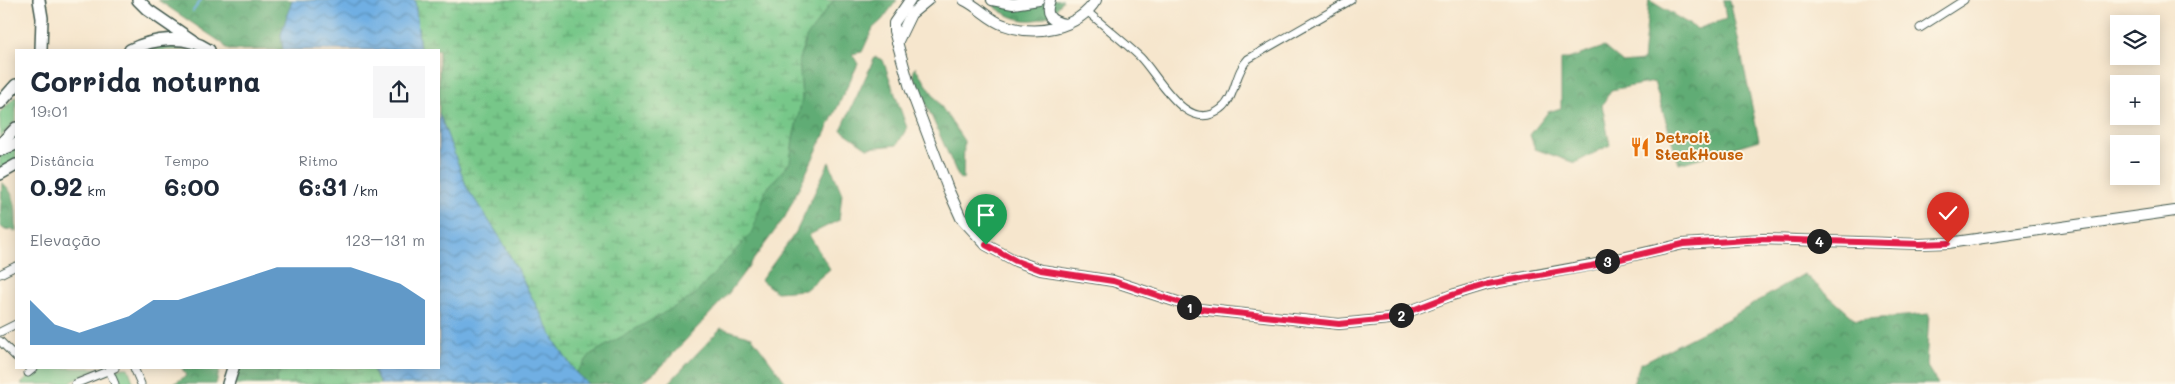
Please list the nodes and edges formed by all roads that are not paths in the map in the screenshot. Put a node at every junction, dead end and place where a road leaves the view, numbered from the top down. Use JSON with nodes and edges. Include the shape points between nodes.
{"nodes":[{"id":1,"x":38,"y":0,"type":"edge"},
{"id":2,"x":138,"y":0,"type":"edge"},
{"id":3,"x":910,"y":0,"type":"edge"},
{"id":4,"x":928,"y":0,"type":"edge"},
{"id":5,"x":964,"y":0,"type":"edge"},
{"id":6,"x":992,"y":0,"type":"edge"},
{"id":7,"x":1039,"y":0,"type":"edge"},
{"id":8,"x":1050,"y":0,"type":"edge"},
{"id":9,"x":1351,"y":0,"type":"edge"},
{"id":10,"x":1964,"y":0,"type":"edge"},
{"id":11,"x":1095,"y":1,"type":"edge"},
{"id":12,"x":1088,"y":12,"type":"junction"},
{"id":13,"x":1066,"y":24,"type":"junction"},
{"id":14,"x":1920,"y":28,"type":"dead end"},
{"id":15,"x":193,"y":41,"type":"junction"},
{"id":16,"x":897,"y":44,"type":"junction"},
{"id":17,"x":41,"y":48,"type":"edge"},
{"id":18,"x":133,"y":49,"type":"edge"},
{"id":19,"x":206,"y":49,"type":"edge"},
{"id":20,"x":15,"y":86,"type":"edge"},
{"id":21,"x":0,"y":103,"type":"edge"},
{"id":22,"x":15,"y":129,"type":"edge"},
{"id":23,"x":15,"y":144,"type":"edge"},
{"id":24,"x":0,"y":145,"type":"edge"},
{"id":25,"x":0,"y":150,"type":"edge"},
{"id":26,"x":15,"y":166,"type":"edge"},
{"id":27,"x":0,"y":174,"type":"edge"},
{"id":28,"x":2175,"y":211,"type":"edge"},
{"id":29,"x":15,"y":266,"type":"edge"},
{"id":30,"x":0,"y":274,"type":"edge"},
{"id":31,"x":15,"y":324,"type":"edge"},
{"id":32,"x":0,"y":332,"type":"edge"},
{"id":33,"x":0,"y":342,"type":"edge"},
{"id":34,"x":15,"y":356,"type":"edge"},
{"id":35,"x":112,"y":369,"type":"edge"},
{"id":36,"x":134,"y":369,"type":"edge"},
{"id":37,"x":233,"y":369,"type":"edge"},
{"id":38,"x":74,"y":384,"type":"edge"},
{"id":39,"x":115,"y":384,"type":"edge"},
{"id":40,"x":141,"y":384,"type":"edge"},
{"id":41,"x":228,"y":384,"type":"edge"}],
"edges":[{"from":1,"to":17,"type":"main road","via":[[42,18]]},
{"from":2,"to":15,"type":"main road"},
{"from":3,"to":16,"type":"main road","via":[[894,23]]},
{"from":4,"to":16,"type":"main road","via":[[911,14]]},
{"from":5,"to":13,"type":"main road","via":[[1005,26],[1034,30]]},
{"from":6,"to":7,"type":"main road","via":[[1013,4]]},
{"from":8,"to":13,"type":"main road","via":[[1049,18]]},
{"from":9,"to":12,"type":"street","via":[[1248,60],[1239,71],[1223,108],[1205,115],[1193,114],[1183,107],[1162,87],[1140,58]]},
{"from":10,"to":14,"type":"street"},
{"from":11,"to":12,"type":"main road"},
{"from":12,"to":13,"type":"main road"},
{"from":15,"to":18,"type":"main road","via":[[158,40]]},
{"from":15,"to":19,"type":"main road"},
{"from":16,"to":28,"type":"main road","via":[[910,88],[957,209],[966,225],[982,241],[1016,261],[1041,270],[1113,281],[1188,306],[1222,313],[1358,324],[1403,315],[1488,284],[1591,266],[1683,244],[1763,239],[1948,243]]},
{"from":20,"to":21,"type":"main road"},
{"from":22,"to":24,"type":"main road"},
{"from":23,"to":25,"type":"main road"},
{"from":26,"to":27,"type":"main road"},
{"from":29,"to":30,"type":"street"},
{"from":31,"to":32,"type":"street"},
{"from":33,"to":34,"type":"street"},
{"from":35,"to":38,"type":"street"},
{"from":35,"to":39,"type":"street"},
{"from":36,"to":40,"type":"street"},
{"from":37,"to":41,"type":"main road"}]}
